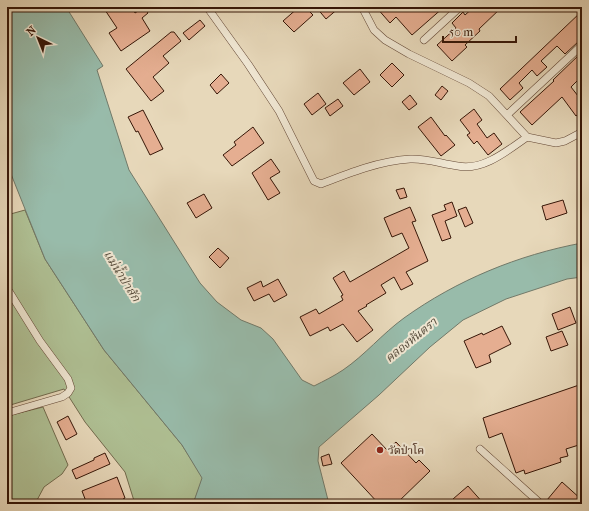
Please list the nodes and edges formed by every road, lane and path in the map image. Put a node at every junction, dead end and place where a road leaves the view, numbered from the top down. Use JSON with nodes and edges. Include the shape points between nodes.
{"nodes":[{"id":1,"x":208,"y":7,"type":"edge"},
{"id":2,"x":362,"y":7,"type":"edge"},
{"id":3,"x":460,"y":7,"type":"edge"},
{"id":4,"x":424,"y":40,"type":"dead end"},
{"id":5,"x":582,"y":44,"type":"edge"},
{"id":6,"x":507,"y":115,"type":"junction"},
{"id":7,"x":582,"y":132,"type":"edge"},
{"id":8,"x":527,"y":137,"type":"junction"},
{"id":9,"x":7,"y":288,"type":"edge"},
{"id":10,"x":7,"y":413,"type":"edge"},
{"id":11,"x":480,"y":449,"type":"dead end"},
{"id":12,"x":541,"y":504,"type":"edge"}],
"edges":[{"from":1,"to":8,"type":"street","via":[[279,111],[314,181],[321,184],[386,162],[410,159],[430,160],[460,167],[476,166],[501,155]]},
{"from":2,"to":6,"type":"street","via":[[374,30],[385,40],[469,83],[489,96]]},
{"from":3,"to":4,"type":"street"},
{"from":5,"to":6,"type":"street"},
{"from":6,"to":8,"type":"street"},
{"from":7,"to":8,"type":"street","via":[[556,143]]},
{"from":9,"to":10,"type":"street","via":[[40,341],[68,379],[71,388],[62,397]]},
{"from":11,"to":12,"type":"street"}]}
